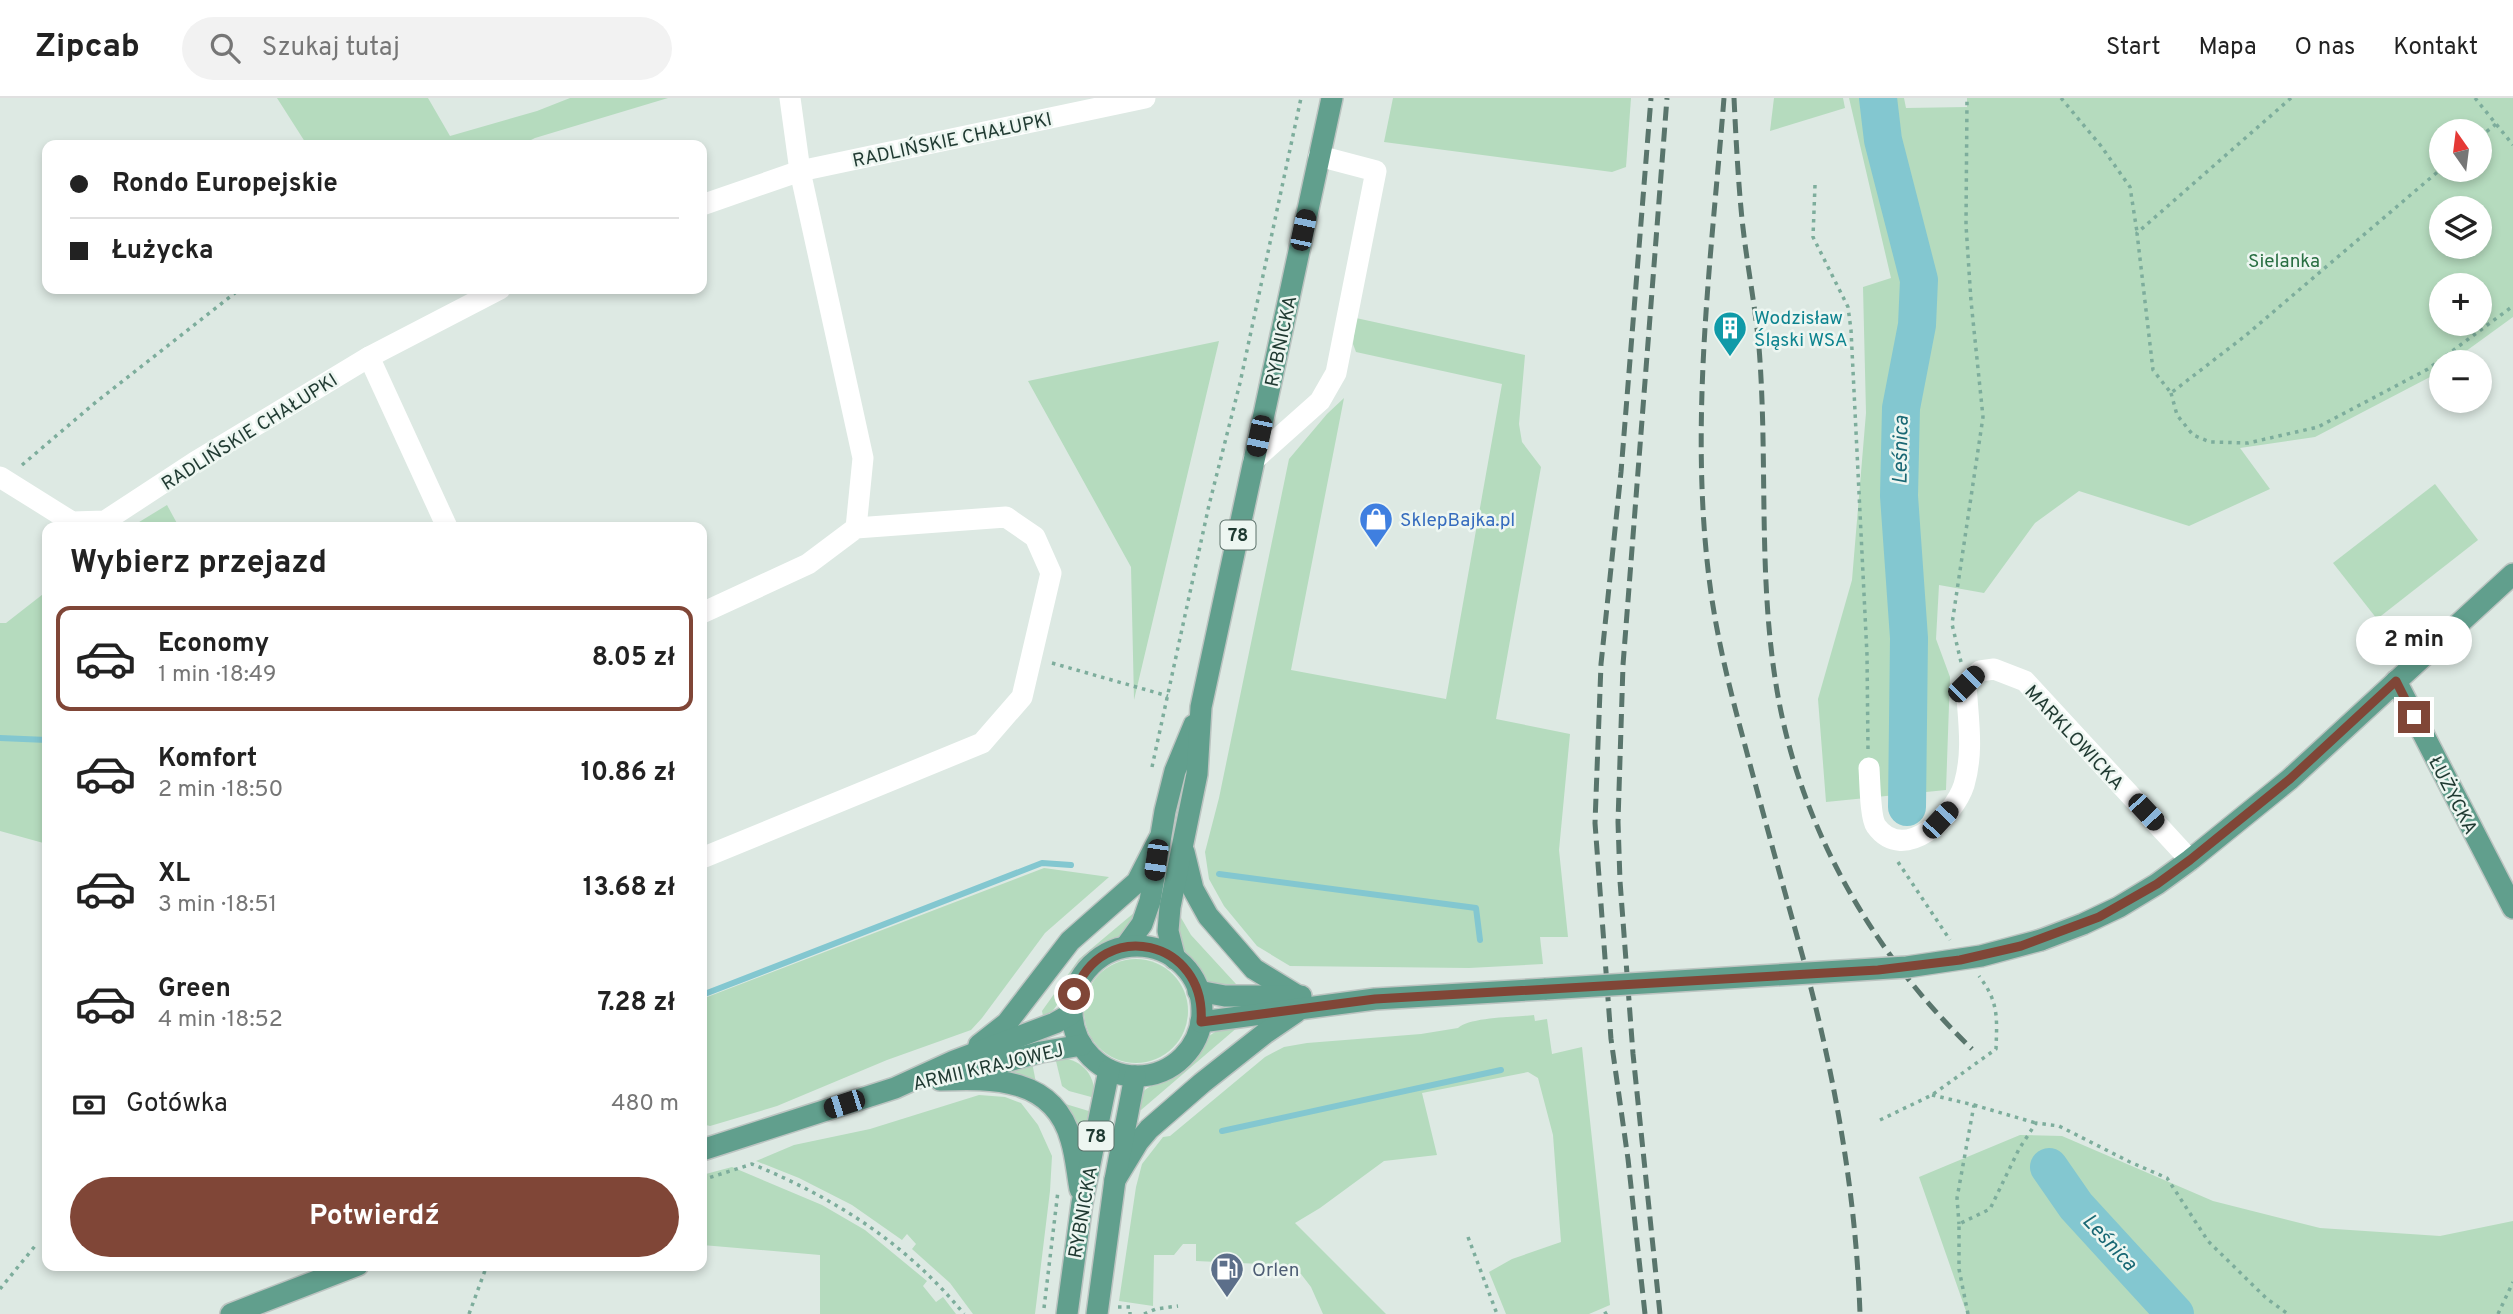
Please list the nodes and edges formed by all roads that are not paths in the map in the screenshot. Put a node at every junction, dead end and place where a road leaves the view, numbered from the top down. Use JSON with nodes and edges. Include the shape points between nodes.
{"nodes":[{"id":1,"x":790,"y":98,"type":"edge"},
{"id":2,"x":1145,"y":98,"type":"edge"},
{"id":3,"x":1332,"y":98,"type":"edge"},
{"id":4,"x":1319,"y":156,"type":"junction"},
{"id":5,"x":800,"y":171,"type":"junction"},
{"id":6,"x":707,"y":203,"type":"edge"},
{"id":7,"x":490,"y":294,"type":"edge"},
{"id":8,"x":369,"y":357,"type":"junction"},
{"id":9,"x":1254,"y":460,"type":"junction"},
{"id":10,"x":2,"y":478,"type":"edge"},
{"id":11,"x":445,"y":522,"type":"edge"},
{"id":12,"x":856,"y":527,"type":"junction"},
{"id":13,"x":2513,"y":574,"type":"edge"},
{"id":14,"x":707,"y":611,"type":"edge"},
{"id":15,"x":2396,"y":681,"type":"junction"},
{"id":16,"x":1201,"y":707,"type":"junction"},
{"id":17,"x":1869,"y":768,"type":"road end"},
{"id":18,"x":1158,"y":839,"type":"junction"},
{"id":19,"x":1182,"y":843,"type":"junction"},
{"id":20,"x":707,"y":856,"type":"edge"},
{"id":21,"x":2190,"y":860,"type":"junction"},
{"id":22,"x":2513,"y":908,"type":"edge"},
{"id":23,"x":1126,"y":946,"type":"junction"},
{"id":24,"x":1175,"y":958,"type":"junction"},
{"id":25,"x":1198,"y":991,"type":"junction"},
{"id":26,"x":1299,"y":1003,"type":"junction"},
{"id":27,"x":1071,"y":1014,"type":"junction"},
{"id":28,"x":1201,"y":1022,"type":"junction"},
{"id":29,"x":1082,"y":1045,"type":"junction"},
{"id":30,"x":954,"y":1061,"type":"junction"},
{"id":31,"x":1109,"y":1070,"type":"junction"},
{"id":32,"x":1135,"y":1076,"type":"junction"},
{"id":33,"x":940,"y":1080,"type":"junction"},
{"id":34,"x":895,"y":1088,"type":"junction"},
{"id":35,"x":707,"y":1148,"type":"edge"},
{"id":36,"x":1115,"y":1180,"type":"junction"},
{"id":37,"x":1082,"y":1203,"type":"junction"},
{"id":38,"x":342,"y":1271,"type":"edge"},
{"id":39,"x":1105,"y":1310,"type":"edge"},
{"id":40,"x":231,"y":1314,"type":"edge"},
{"id":41,"x":1067,"y":1314,"type":"edge"}],
"edges":[{"from":1,"to":5,"type":"street"},
{"from":2,"to":5,"type":"street","name":"RADLIŃSKIE CHAŁUPKI"},
{"from":3,"to":4,"type":"main road","name":"RYBNICKA","number":"78"},
{"from":4,"to":9,"type":"main road","name":"RYBNICKA","number":"78"},
{"from":4,"to":9,"type":"street","via":[[1376,171],[1336,373],[1320,401]]},
{"from":5,"to":6,"type":"street","name":"RADLIŃSKIE CHAŁUPKI"},
{"from":5,"to":12,"type":"street","via":[[863,458]]},
{"from":7,"to":8,"type":"street","name":"RADLIŃSKIE CHAŁUPKI"},
{"from":8,"to":10,"type":"street","name":"RADLIŃSKIE CHAŁUPKI","via":[[105,521],[72,522]]},
{"from":8,"to":11,"type":"street"},
{"from":9,"to":16,"type":"main road","name":"RYBNICKA","number":"78"},
{"from":12,"to":14,"type":"street","via":[[808,565]]},
{"from":12,"to":20,"type":"street","via":[[1006,517],[1035,537],[1051,573],[1022,697],[982,743]]},
{"from":13,"to":15,"type":"main road"},
{"from":15,"to":21,"type":"main road","via":[[2290,779]]},
{"from":15,"to":22,"type":"main road","name":"ŁUŻYCKA"},
{"from":16,"to":18,"type":"main road","name":"RYBNICKA","number":"78","via":[[1175,771]]},
{"from":16,"to":19,"type":"main road","name":"RYBNICKA","number":"78","via":[[1197,774]]},
{"from":17,"to":21,"type":"street","name":"MARKLOWICKA","via":[[1874,824],[1887,838],[1908,841],[1930,831],[1963,789],[1971,755],[1966,684],[1980,671],[1994,669],[2025,681]]},
{"from":18,"to":23,"type":"main road","name":"RYBNICKA","number":"78","via":[[1150,901],[1142,924]]},
{"from":18,"to":30,"type":"main road","via":[[1137,882],[1070,942],[1007,1023]]},
{"from":19,"to":24,"type":"main road","name":"RYBNICKA","number":"78","via":[[1168,931]]},
{"from":19,"to":26,"type":"main road","via":[[1193,889],[1208,916],[1254,969]]},
{"from":21,"to":26,"type":"main road","bridge":true,"via":[[2099,917],[2041,940],[1981,956],[1888,969]]},
{"from":23,"to":24,"type":"main road","via":[[1148,947]]},
{"from":23,"to":27,"type":"main road","number":"78","via":[[1087,969],[1074,994]]},
{"from":24,"to":25,"type":"main road","number":"78"},
{"from":25,"to":26,"type":"main road"},
{"from":25,"to":28,"type":"main road","number":"78"},
{"from":26,"to":28,"type":"main road"},
{"from":26,"to":36,"type":"main road","via":[[1149,1129]]},
{"from":27,"to":29,"type":"main road"},
{"from":27,"to":30,"type":"main road","name":"ARMII KRAJOWEJ"},
{"from":28,"to":32,"type":"main road","via":[[1193,1044],[1180,1059],[1161,1071]]},
{"from":29,"to":31,"type":"main road"},
{"from":29,"to":33,"type":"main road","name":"ARMII KRAJOWEJ"},
{"from":30,"to":34,"type":"main road","name":"ARMII KRAJOWEJ"},
{"from":31,"to":32,"type":"main road"},
{"from":31,"to":37,"type":"main road","name":"RYBNICKA","number":"78"},
{"from":32,"to":36,"type":"main road","name":"RYBNICKA","number":"78"},
{"from":33,"to":34,"type":"main road","name":"ARMII KRAJOWEJ"},
{"from":33,"to":37,"type":"main road","via":[[1006,1081],[1042,1098],[1057,1113],[1071,1140]]},
{"from":34,"to":35,"type":"main road","name":"ARMII KRAJOWEJ"},
{"from":36,"to":39,"type":"main road","name":"RYBNICKA","number":"78"},
{"from":37,"to":41,"type":"main road","name":"RYBNICKA","number":"78"},
{"from":38,"to":40,"type":"main road"}]}
